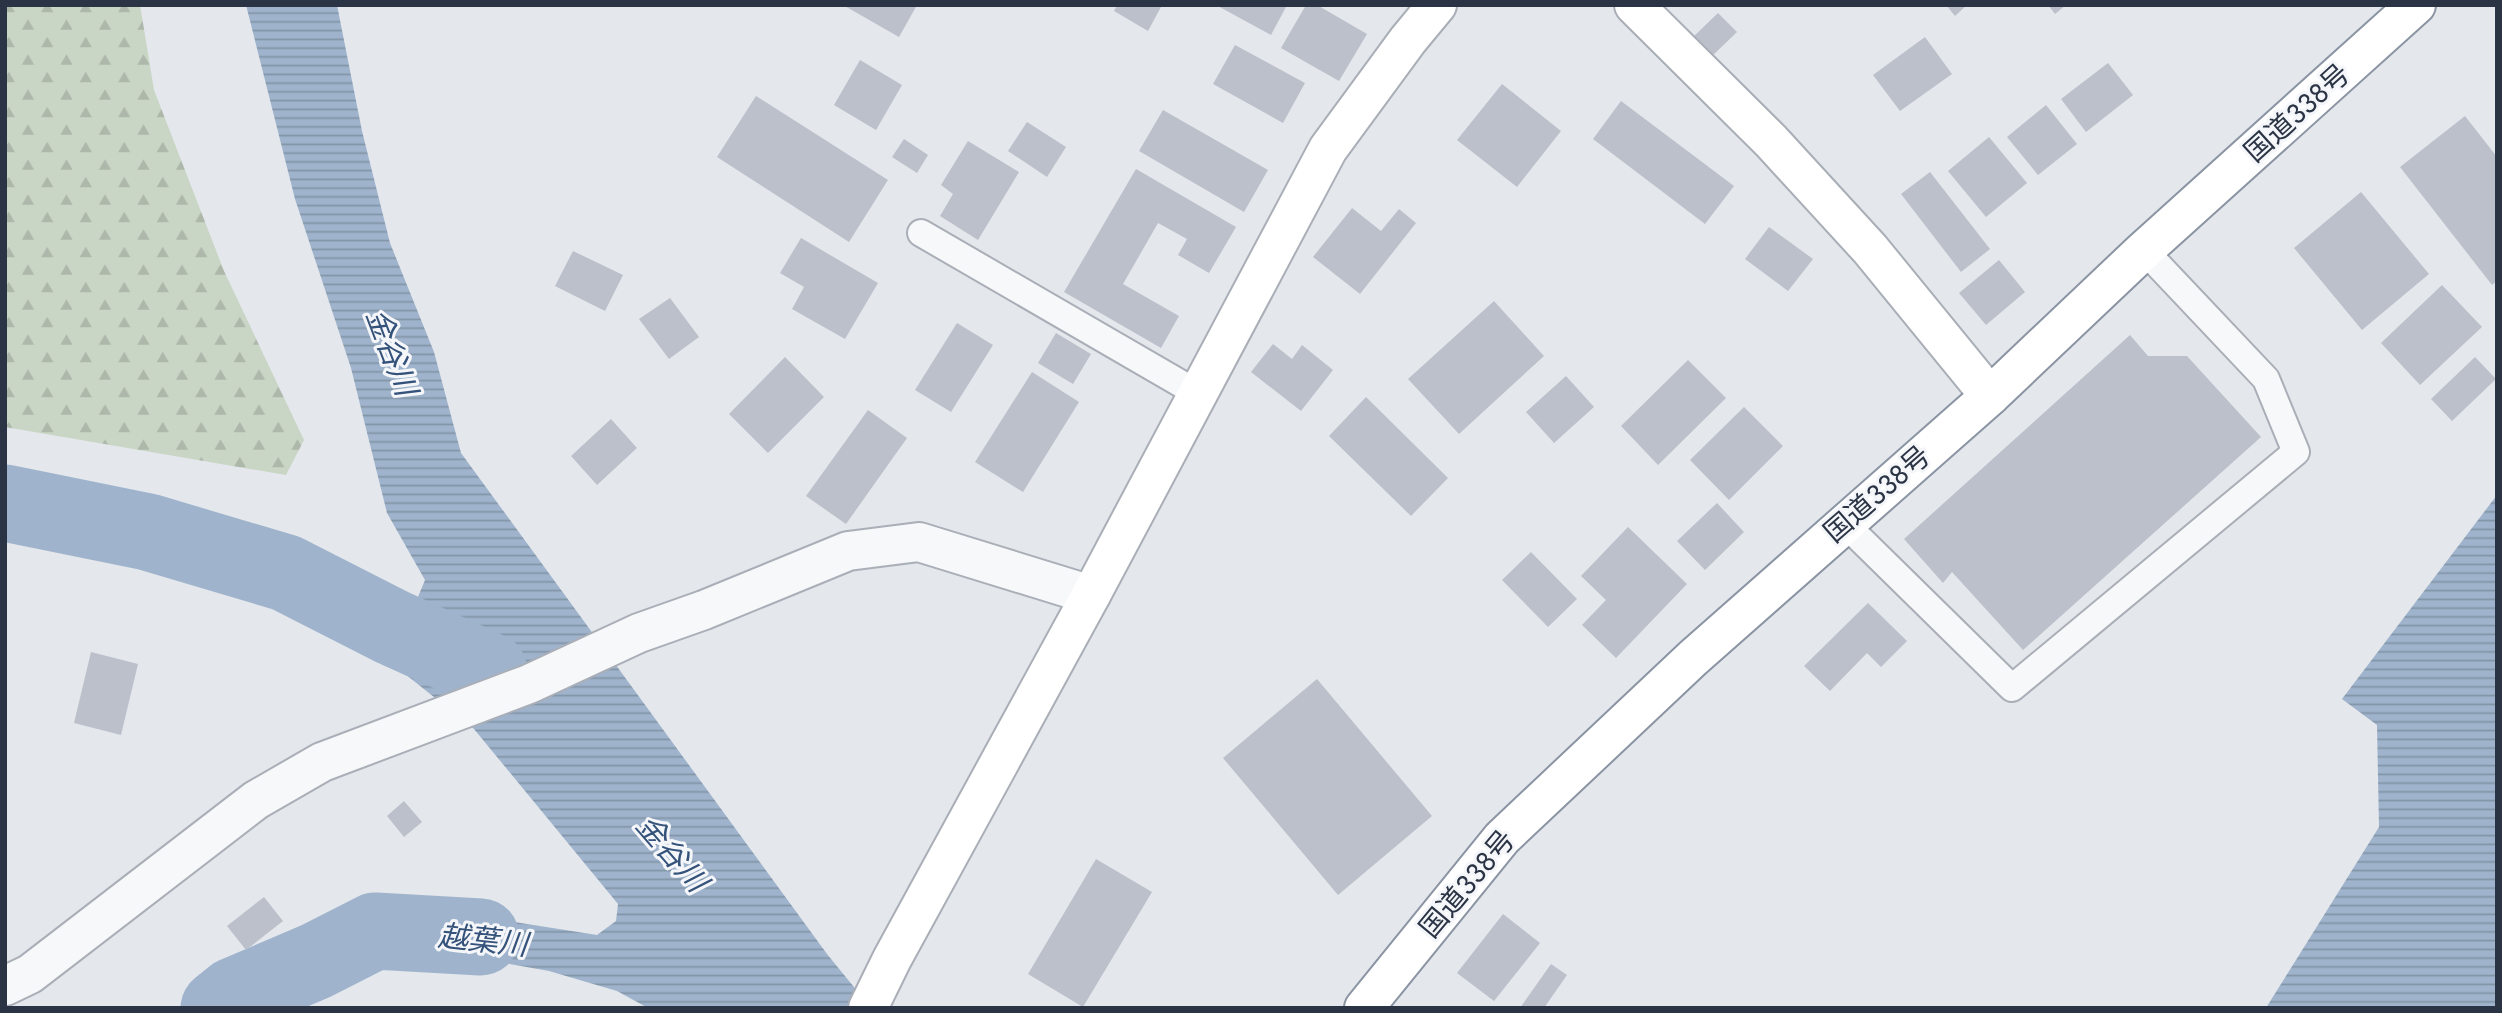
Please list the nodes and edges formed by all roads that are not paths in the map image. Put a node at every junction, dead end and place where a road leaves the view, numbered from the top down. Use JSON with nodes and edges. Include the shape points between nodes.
{"nodes":[{"id":1,"x":1437,"y":5,"type":"edge"},
{"id":2,"x":1634,"y":5,"type":"edge"},
{"id":3,"x":2416,"y":5,"type":"edge"},
{"id":4,"x":922,"y":233,"type":"dead end"},
{"id":5,"x":2144,"y":250,"type":"junction"},
{"id":6,"x":1197,"y":393,"type":"junction"},
{"id":7,"x":1990,"y":396,"type":"junction"},
{"id":8,"x":1844,"y":523,"type":"junction"},
{"id":9,"x":1091,"y":595,"type":"junction"},
{"id":10,"x":5,"y":986,"type":"edge"},
{"id":11,"x":868,"y":1008,"type":"edge"},
{"id":12,"x":1364,"y":1008,"type":"edge"}],
"edges":[{"from":1,"to":6,"type":"main road","via":[[1328,149]]},
{"from":2,"to":7,"type":"main road","via":[[1771,141],[1870,249]]},
{"from":3,"to":5,"type":"main road","name":"国道338号"},
{"from":4,"to":6,"type":"lane"},
{"from":5,"to":7,"type":"main road","name":"国道338号"},
{"from":5,"to":8,"type":"lane","via":[[2266,379],[2296,452],[2012,688]]},
{"from":6,"to":9,"type":"main road"},
{"from":7,"to":8,"type":"main road","name":"国道338号"},
{"from":8,"to":12,"type":"main road","name":"国道338号","via":[[1693,657],[1502,838]]},
{"from":9,"to":10,"type":"street","via":[[919,542],[848,551],[639,633],[529,684],[322,762],[256,800],[30,974]]},
{"from":9,"to":11,"type":"main road"}]}
